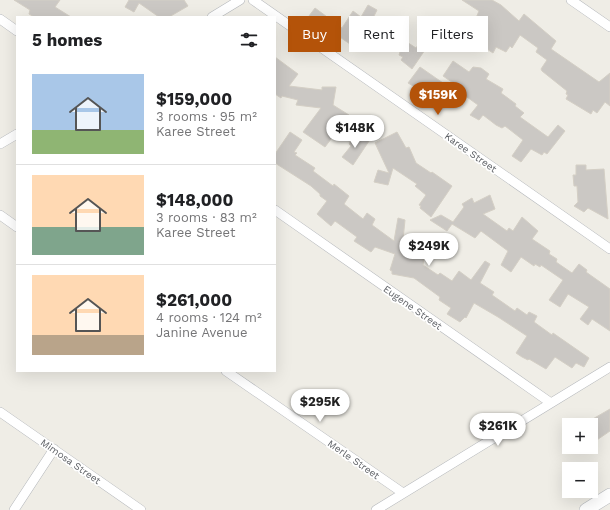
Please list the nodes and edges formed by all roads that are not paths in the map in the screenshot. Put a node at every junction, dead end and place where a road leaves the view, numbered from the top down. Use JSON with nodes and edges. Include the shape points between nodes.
{"nodes":[{"id":1,"x":240,"y":0,"type":"edge"},
{"id":2,"x":253,"y":0,"type":"edge"},
{"id":3,"x":571,"y":0,"type":"edge"},
{"id":4,"x":214,"y":16,"type":"edge"},
{"id":5,"x":276,"y":16,"type":"edge"},
{"id":6,"x":276,"y":16,"type":"edge"},
{"id":7,"x":0,"y":19,"type":"edge"},
{"id":8,"x":610,"y":27,"type":"edge"},
{"id":9,"x":16,"y":30,"type":"edge"},
{"id":10,"x":16,"y":135,"type":"edge"},
{"id":11,"x":0,"y":144,"type":"edge"},
{"id":12,"x":276,"y":211,"type":"edge"},
{"id":13,"x":0,"y":215,"type":"edge"},
{"id":14,"x":16,"y":225,"type":"edge"},
{"id":15,"x":610,"y":249,"type":"edge"},
{"id":16,"x":610,"y":367,"type":"edge"},
{"id":17,"x":227,"y":372,"type":"edge"},
{"id":18,"x":551,"y":403,"type":"junction"},
{"id":19,"x":0,"y":412,"type":"edge"},
{"id":20,"x":54,"y":449,"type":"junction"},
{"id":21,"x":402,"y":493,"type":"junction"},
{"id":22,"x":610,"y":495,"type":"edge"},
{"id":23,"x":14,"y":510,"type":"edge"},
{"id":24,"x":141,"y":510,"type":"edge"},
{"id":25,"x":376,"y":510,"type":"edge"},
{"id":26,"x":586,"y":510,"type":"edge"}],
"edges":[{"from":1,"to":4,"type":"street"},
{"from":2,"to":6,"type":"street","name":"Karee Street"},
{"from":3,"to":8,"type":"street"},
{"from":5,"to":15,"type":"street","name":"Karee Street"},
{"from":7,"to":9,"type":"street"},
{"from":10,"to":11,"type":"street"},
{"from":12,"to":18,"type":"street","name":"Eugene Street"},
{"from":13,"to":14,"type":"street"},
{"from":16,"to":18,"type":"street"},
{"from":17,"to":21,"type":"street","name":"Merle Street"},
{"from":18,"to":21,"type":"street"},
{"from":19,"to":20,"type":"street","name":"Mimosa Street"},
{"from":20,"to":23,"type":"street"},
{"from":20,"to":24,"type":"street","name":"Mimosa Street"},
{"from":21,"to":25,"type":"street"},
{"from":22,"to":26,"type":"street"}]}
